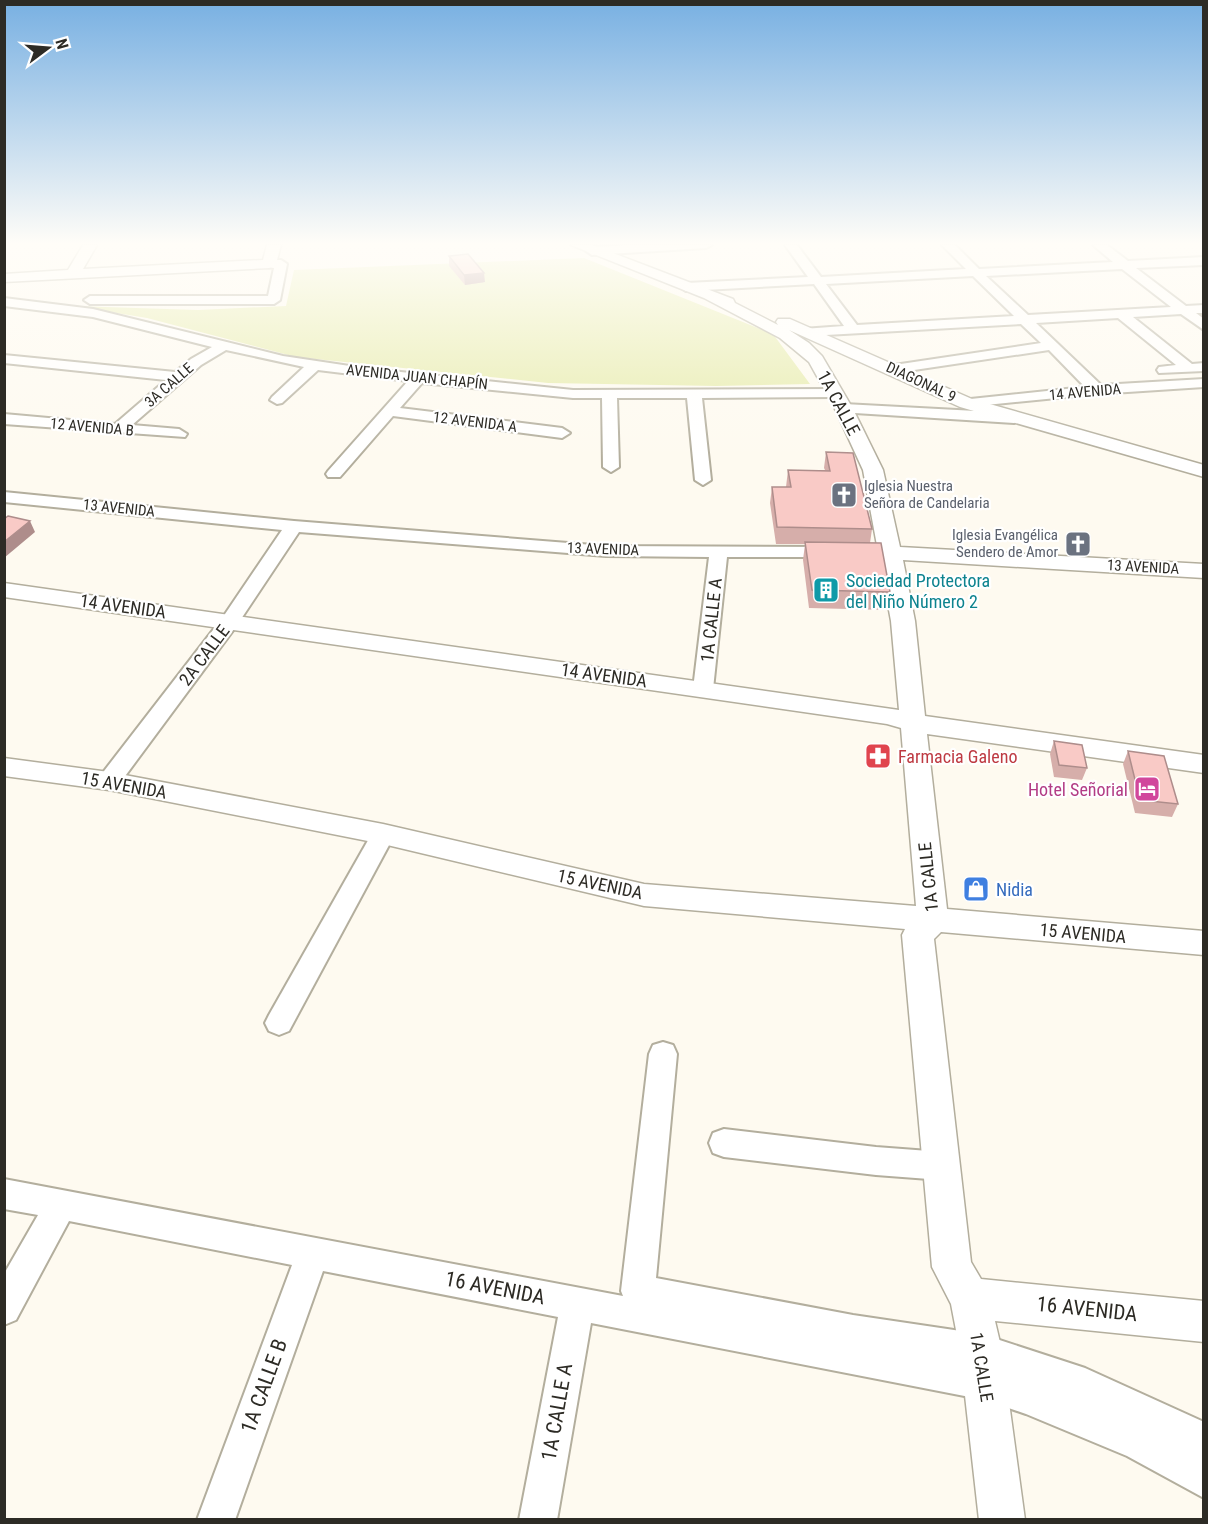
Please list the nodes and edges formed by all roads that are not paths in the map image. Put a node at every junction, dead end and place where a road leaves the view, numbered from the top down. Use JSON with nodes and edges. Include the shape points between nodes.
{"nodes":[{"id":1,"x":105,"y":316,"type":"edge"},
{"id":2,"x":749,"y":316,"type":"edge"},
{"id":3,"x":769,"y":316,"type":"edge"},
{"id":4,"x":844,"y":316,"type":"edge"},
{"id":5,"x":1021,"y":316,"type":"edge"},
{"id":6,"x":1080,"y":316,"type":"edge"},
{"id":7,"x":1124,"y":316,"type":"edge"},
{"id":8,"x":1191,"y":316,"type":"edge"},
{"id":9,"x":1024,"y":319,"type":"junction"},
{"id":10,"x":1203,"y":326,"type":"edge"},
{"id":11,"x":853,"y":329,"type":"junction"},
{"id":12,"x":808,"y":332,"type":"junction"},
{"id":13,"x":224,"y":346,"type":"junction"},
{"id":14,"x":1051,"y":346,"type":"junction"},
{"id":15,"x":4,"y":359,"type":"edge"},
{"id":16,"x":314,"y":366,"type":"junction"},
{"id":17,"x":1196,"y":368,"type":"edge"},
{"id":18,"x":894,"y":369,"type":"junction"},
{"id":19,"x":1153,"y":371,"type":"dead end"},
{"id":20,"x":1106,"y":374,"type":"dead end"},
{"id":21,"x":1082,"y":376,"type":"junction"},
{"id":22,"x":178,"y":377,"type":"junction"},
{"id":23,"x":418,"y":378,"type":"junction"},
{"id":24,"x":1203,"y":383,"type":"edge"},
{"id":25,"x":1096,"y":390,"type":"junction"},
{"id":26,"x":694,"y":393,"type":"junction"},
{"id":27,"x":609,"y":394,"type":"junction"},
{"id":28,"x":277,"y":400,"type":"dead end"},
{"id":29,"x":840,"y":401,"type":"junction"},
{"id":30,"x":966,"y":403,"type":"junction"},
{"id":31,"x":388,"y":411,"type":"junction"},
{"id":32,"x":1014,"y":418,"type":"junction"},
{"id":33,"x":4,"y":419,"type":"edge"},
{"id":34,"x":118,"y":429,"type":"junction"},
{"id":35,"x":562,"y":433,"type":"dead end"},
{"id":36,"x":179,"y":434,"type":"dead end"},
{"id":37,"x":610,"y":467,"type":"dead end"},
{"id":38,"x":1199,"y":467,"type":"edge"},
{"id":39,"x":334,"y":474,"type":"dead end"},
{"id":40,"x":703,"y":480,"type":"dead end"},
{"id":41,"x":4,"y":497,"type":"edge"},
{"id":42,"x":32,"y":499,"type":"junction"},
{"id":43,"x":14,"y":515,"type":"edge"},
{"id":44,"x":294,"y":526,"type":"junction"},
{"id":45,"x":719,"y":550,"type":"junction"},
{"id":46,"x":851,"y":552,"type":"edge"},
{"id":47,"x":881,"y":553,"type":"junction"},
{"id":48,"x":1203,"y":572,"type":"edge"},
{"id":49,"x":4,"y":590,"type":"edge"},
{"id":50,"x":230,"y":621,"type":"junction"},
{"id":51,"x":704,"y":689,"type":"junction"},
{"id":52,"x":912,"y":723,"type":"junction"},
{"id":53,"x":1203,"y":764,"type":"edge"},
{"id":54,"x":4,"y":766,"type":"edge"},
{"id":55,"x":110,"y":781,"type":"junction"},
{"id":56,"x":382,"y":834,"type":"junction"},
{"id":57,"x":933,"y":921,"type":"junction"},
{"id":58,"x":1203,"y":943,"type":"edge"},
{"id":59,"x":279,"y":1023,"type":"dead end"},
{"id":60,"x":663,"y":1054,"type":"dead end"},
{"id":61,"x":724,"y":1143,"type":"dead end"},
{"id":62,"x":942,"y":1166,"type":"junction"},
{"id":63,"x":4,"y":1194,"type":"edge"},
{"id":64,"x":61,"y":1205,"type":"junction"},
{"id":65,"x":313,"y":1253,"type":"junction"},
{"id":66,"x":970,"y":1299,"type":"junction"},
{"id":67,"x":577,"y":1304,"type":"junction"},
{"id":68,"x":4,"y":1308,"type":"edge"},
{"id":69,"x":1203,"y":1322,"type":"edge"},
{"id":70,"x":983,"y":1367,"type":"junction"},
{"id":71,"x":1203,"y":1441,"type":"edge"},
{"id":72,"x":1203,"y":1479,"type":"edge"},
{"id":73,"x":216,"y":1520,"type":"edge"},
{"id":74,"x":538,"y":1520,"type":"edge"},
{"id":75,"x":1002,"y":1520,"type":"edge"}],
"edges":[{"from":1,"to":13,"type":"street","name":"AVENIDA JUAN CHAPÍN"},
{"from":2,"to":29,"type":"street","name":"1A CALLE","via":[[803,347],[816,360]]},
{"from":3,"to":12,"type":"street","name":"DIAGONAL 9"},
{"from":4,"to":11,"type":"street"},
{"from":5,"to":9,"type":"street"},
{"from":6,"to":9,"type":"street"},
{"from":7,"to":17,"type":"street"},
{"from":8,"to":10,"type":"street"},
{"from":9,"to":11,"type":"street"},
{"from":9,"to":14,"type":"street"},
{"from":11,"to":12,"type":"street"},
{"from":12,"to":18,"type":"street","name":"DIAGONAL 9"},
{"from":13,"to":16,"type":"street","name":"AVENIDA JUAN CHAPÍN"},
{"from":13,"to":22,"type":"street","name":"3A CALLE"},
{"from":14,"to":18,"type":"street"},
{"from":14,"to":21,"type":"street"},
{"from":15,"to":22,"type":"street"},
{"from":16,"to":23,"type":"street","name":"AVENIDA JUAN CHAPÍN"},
{"from":16,"to":28,"type":"street"},
{"from":17,"to":19,"type":"street"},
{"from":18,"to":30,"type":"street","name":"DIAGONAL 9"},
{"from":20,"to":21,"type":"street","name":"14 AVENIDA"},
{"from":21,"to":25,"type":"street"},
{"from":22,"to":34,"type":"street","name":"3A CALLE"},
{"from":23,"to":27,"type":"street","name":"AVENIDA JUAN CHAPÍN","via":[[573,394]]},
{"from":23,"to":31,"type":"street"},
{"from":24,"to":25,"type":"street","name":"14 AVENIDA"},
{"from":25,"to":30,"type":"street","name":"14 AVENIDA"},
{"from":26,"to":27,"type":"street","name":"AVENIDA JUAN CHAPÍN"},
{"from":26,"to":29,"type":"street","name":"AVENIDA JUAN CHAPÍN"},
{"from":26,"to":40,"type":"street"},
{"from":27,"to":37,"type":"street"},
{"from":29,"to":32,"type":"street"},
{"from":29,"to":47,"type":"street","name":"1A CALLE","via":[[873,470]]},
{"from":30,"to":32,"type":"street","name":"DIAGONAL 9"},
{"from":31,"to":35,"type":"street","name":"12 AVENIDA A"},
{"from":31,"to":39,"type":"street"},
{"from":32,"to":38,"type":"street","name":"DIAGONAL 9"},
{"from":33,"to":34,"type":"street","name":"12 AVENIDA B"},
{"from":34,"to":36,"type":"street","name":"12 AVENIDA B"},
{"from":41,"to":42,"type":"street","name":"13 AVENIDA"},
{"from":42,"to":43,"type":"street"},
{"from":42,"to":44,"type":"street","name":"13 AVENIDA"},
{"from":44,"to":45,"type":"street","name":"13 AVENIDA","via":[[606,551]]},
{"from":44,"to":50,"type":"street","name":"2A CALLE"},
{"from":45,"to":46,"type":"street","name":"13 AVENIDA"},
{"from":45,"to":51,"type":"street","name":"1A CALLE A"},
{"from":47,"to":48,"type":"street","name":"13 AVENIDA"},
{"from":47,"to":52,"type":"street","name":"1A CALLE","via":[[903,621]]},
{"from":49,"to":50,"type":"street","name":"14 AVENIDA"},
{"from":50,"to":51,"type":"street","name":"14 AVENIDA"},
{"from":50,"to":55,"type":"street","name":"2A CALLE"},
{"from":51,"to":52,"type":"street","name":"14 AVENIDA","via":[[888,716]]},
{"from":52,"to":53,"type":"street","name":"14 AVENIDA"},
{"from":52,"to":57,"type":"street","name":"1A CALLE"},
{"from":54,"to":55,"type":"street","name":"15 AVENIDA"},
{"from":55,"to":56,"type":"street","name":"15 AVENIDA"},
{"from":56,"to":57,"type":"street","name":"15 AVENIDA","via":[[644,895]]},
{"from":56,"to":59,"type":"street"},
{"from":57,"to":58,"type":"street","name":"15 AVENIDA"},
{"from":57,"to":62,"type":"street","name":"1A CALLE","via":[[918,935]]},
{"from":60,"to":70,"type":"street","via":[[638,1291],[853,1332]]},
{"from":61,"to":62,"type":"street"},
{"from":62,"to":66,"type":"street","name":"1A CALLE","via":[[952,1267]]},
{"from":63,"to":64,"type":"street","name":"16 AVENIDA"},
{"from":64,"to":65,"type":"street","name":"16 AVENIDA"},
{"from":64,"to":68,"type":"street"},
{"from":65,"to":67,"type":"street","name":"16 AVENIDA"},
{"from":65,"to":73,"type":"street","name":"1A CALLE B"},
{"from":66,"to":69,"type":"street","name":"16 AVENIDA"},
{"from":66,"to":70,"type":"street","name":"1A CALLE"},
{"from":67,"to":70,"type":"street","name":"16 AVENIDA"},
{"from":67,"to":74,"type":"street","name":"1A CALLE A"},
{"from":70,"to":71,"type":"street","via":[[1085,1386]]},
{"from":70,"to":72,"type":"street","via":[[1027,1396],[1140,1443]]},
{"from":70,"to":75,"type":"street","name":"1A CALLE"}]}
